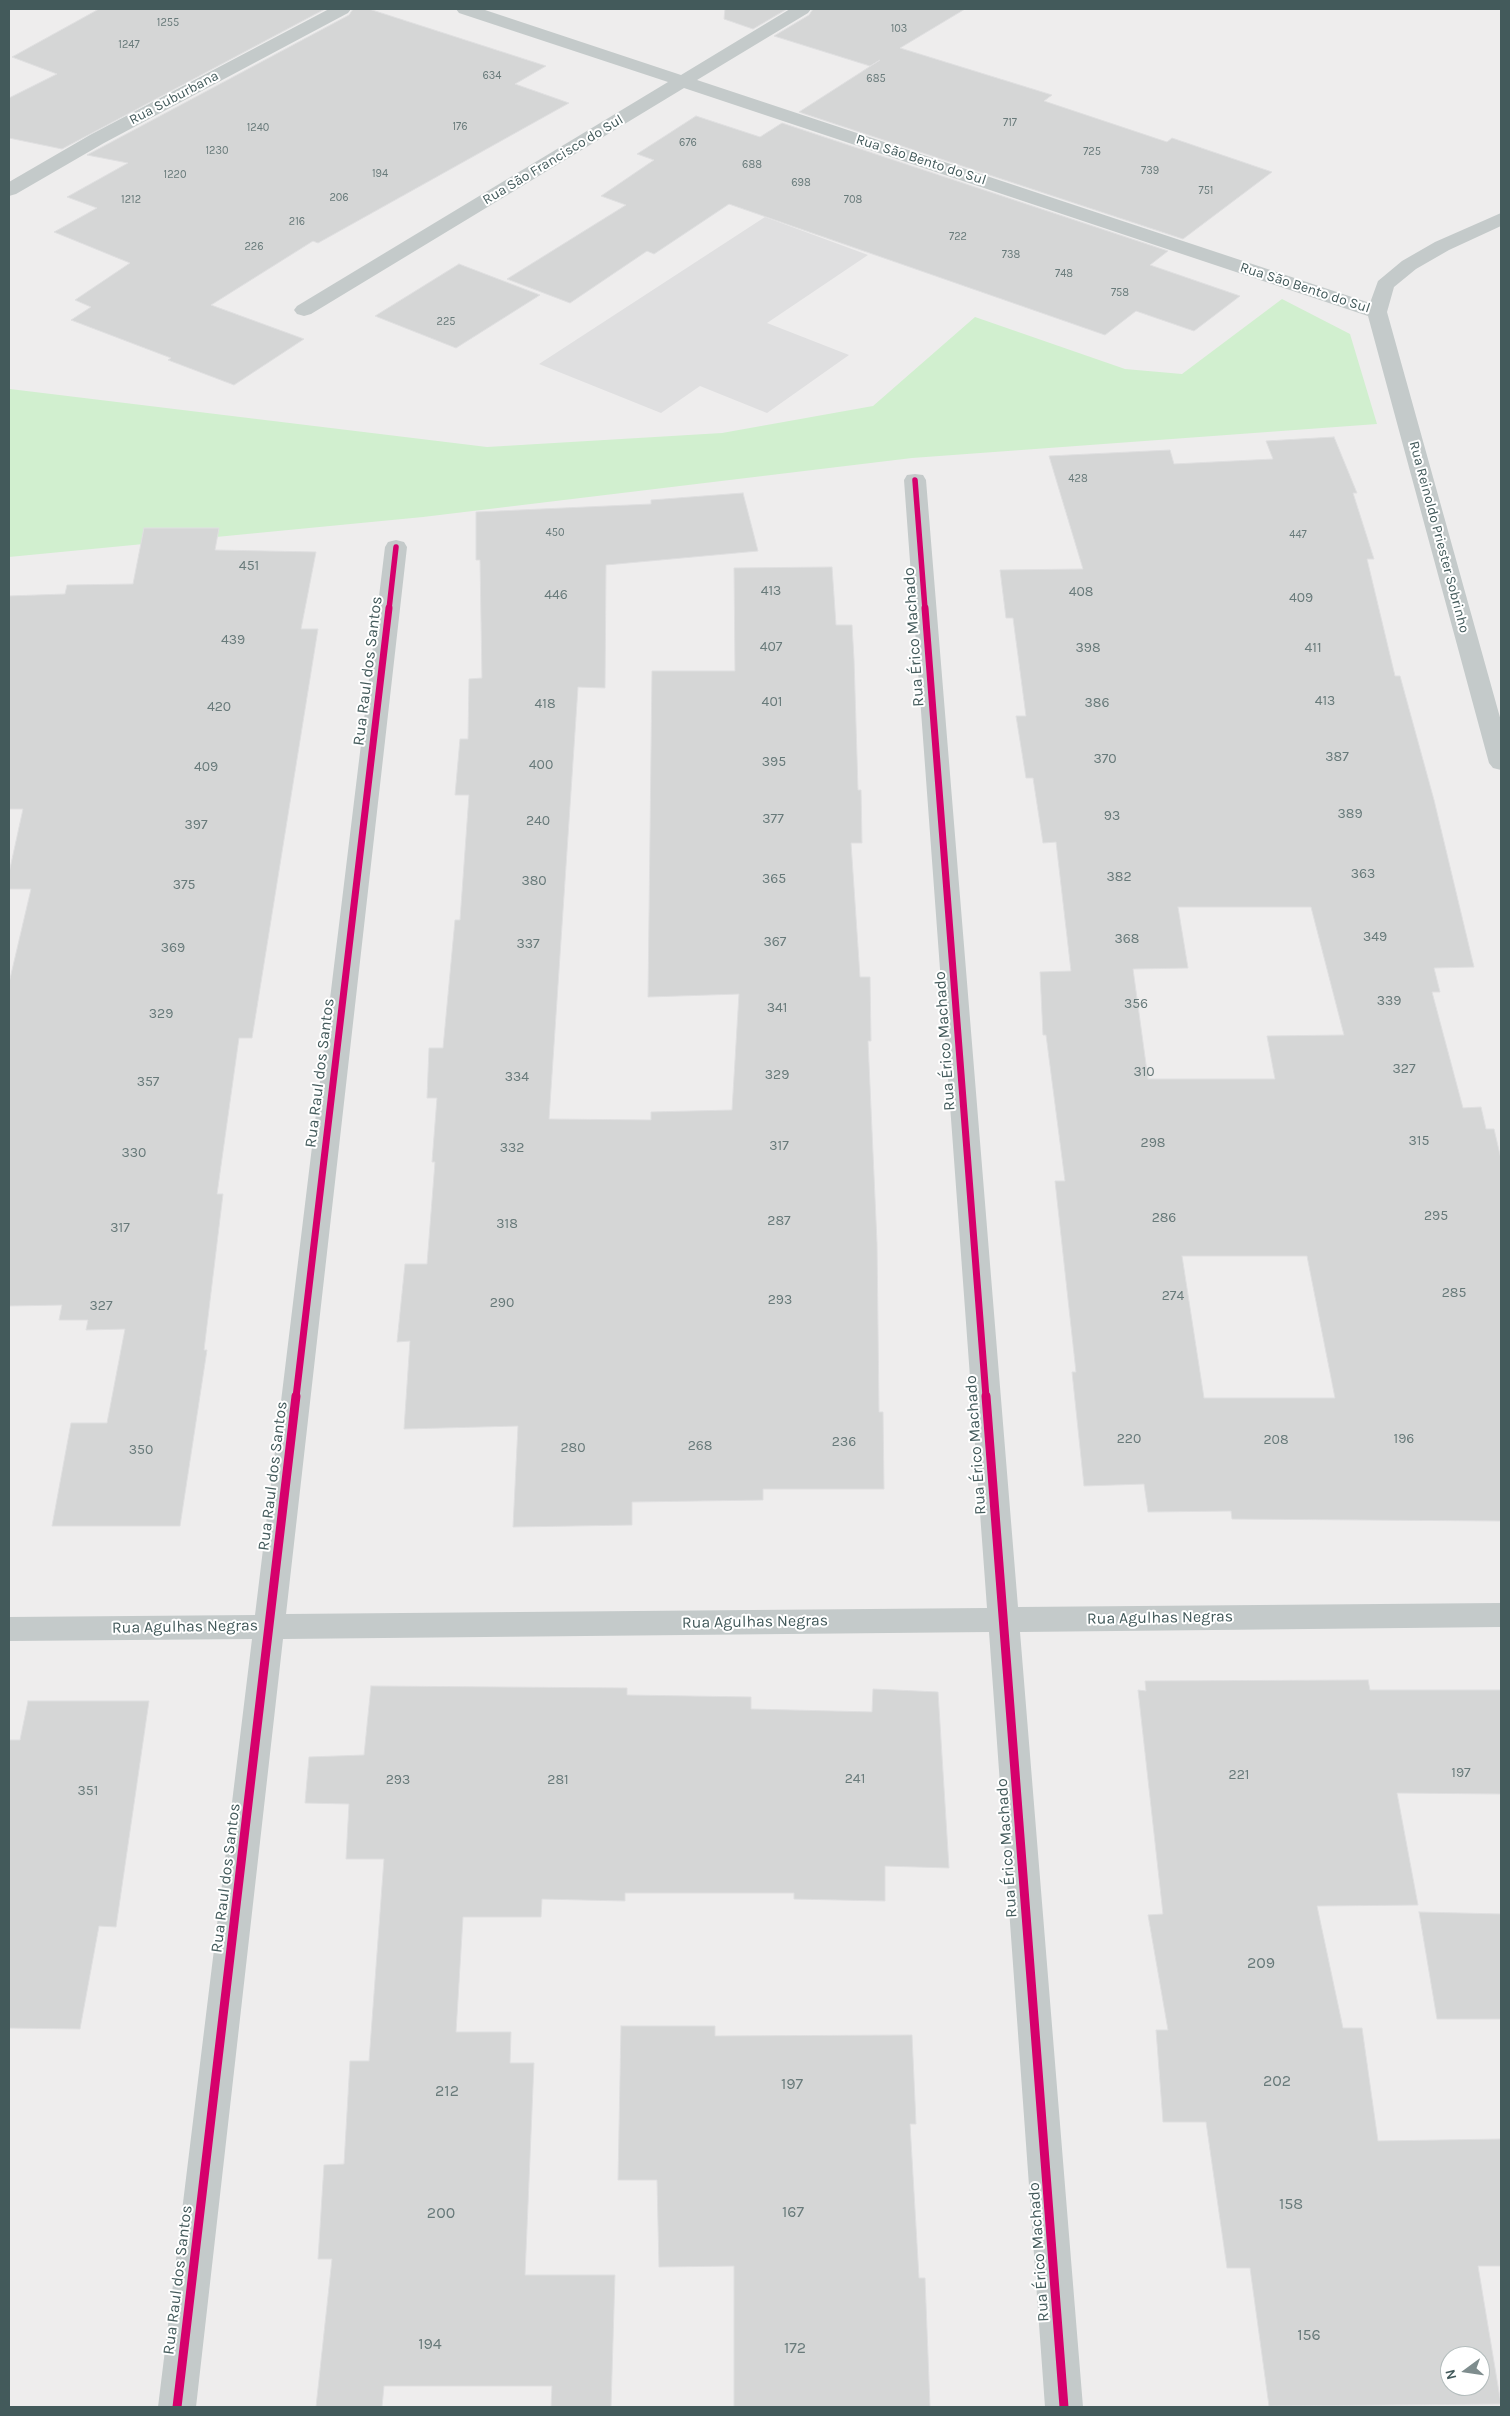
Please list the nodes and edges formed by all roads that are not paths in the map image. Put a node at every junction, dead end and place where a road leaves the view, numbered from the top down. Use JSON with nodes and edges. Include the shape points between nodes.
{"nodes":[{"id":1,"x":342,"y":9,"type":"edge"},
{"id":2,"x":465,"y":9,"type":"edge"},
{"id":3,"x":802,"y":9,"type":"edge"},
{"id":4,"x":683,"y":82,"type":"junction"},
{"id":5,"x":9,"y":190,"type":"edge"},
{"id":6,"x":1501,"y":219,"type":"edge"},
{"id":7,"x":304,"y":310,"type":"dead end"},
{"id":8,"x":1377,"y":312,"type":"junction"},
{"id":9,"x":915,"y":480,"type":"dead end"},
{"id":10,"x":396,"y":547,"type":"dead end"},
{"id":11,"x":1501,"y":763,"type":"edge"},
{"id":12,"x":1501,"y":1615,"type":"edge"},
{"id":13,"x":1004,"y":1620,"type":"junction"},
{"id":14,"x":269,"y":1626,"type":"junction"},
{"id":15,"x":9,"y":1629,"type":"edge"},
{"id":16,"x":177,"y":2407,"type":"edge"},
{"id":17,"x":1064,"y":2407,"type":"edge"}],
"edges":[{"from":1,"to":5,"type":"street","name":"Rua Suburbana","via":[[97,139]]},
{"from":2,"to":4,"type":"street","name":"Rua São Bento do Sul"},
{"from":3,"to":4,"type":"street","name":"Rua São Francisco do Sul"},
{"from":4,"to":7,"type":"street","name":"Rua São Francisco do Sul"},
{"from":4,"to":8,"type":"street","name":"Rua São Bento do Sul"},
{"from":6,"to":8,"type":"street","via":[[1409,265],[1385,285]]},
{"from":8,"to":11,"type":"street","name":"Rua Reinoldo Priester Sobrinho"},
{"from":9,"to":13,"type":"street","name":"Rua Érico Machado"},
{"from":10,"to":14,"type":"street","name":"Rua Raul dos Santos"},
{"from":12,"to":13,"type":"street","name":"Rua Agulhas Negras"},
{"from":13,"to":14,"type":"street","name":"Rua Agulhas Negras"},
{"from":13,"to":17,"type":"street","name":"Rua Érico Machado"},
{"from":14,"to":15,"type":"street","name":"Rua Agulhas Negras"},
{"from":14,"to":16,"type":"street","name":"Rua Raul dos Santos"}]}
